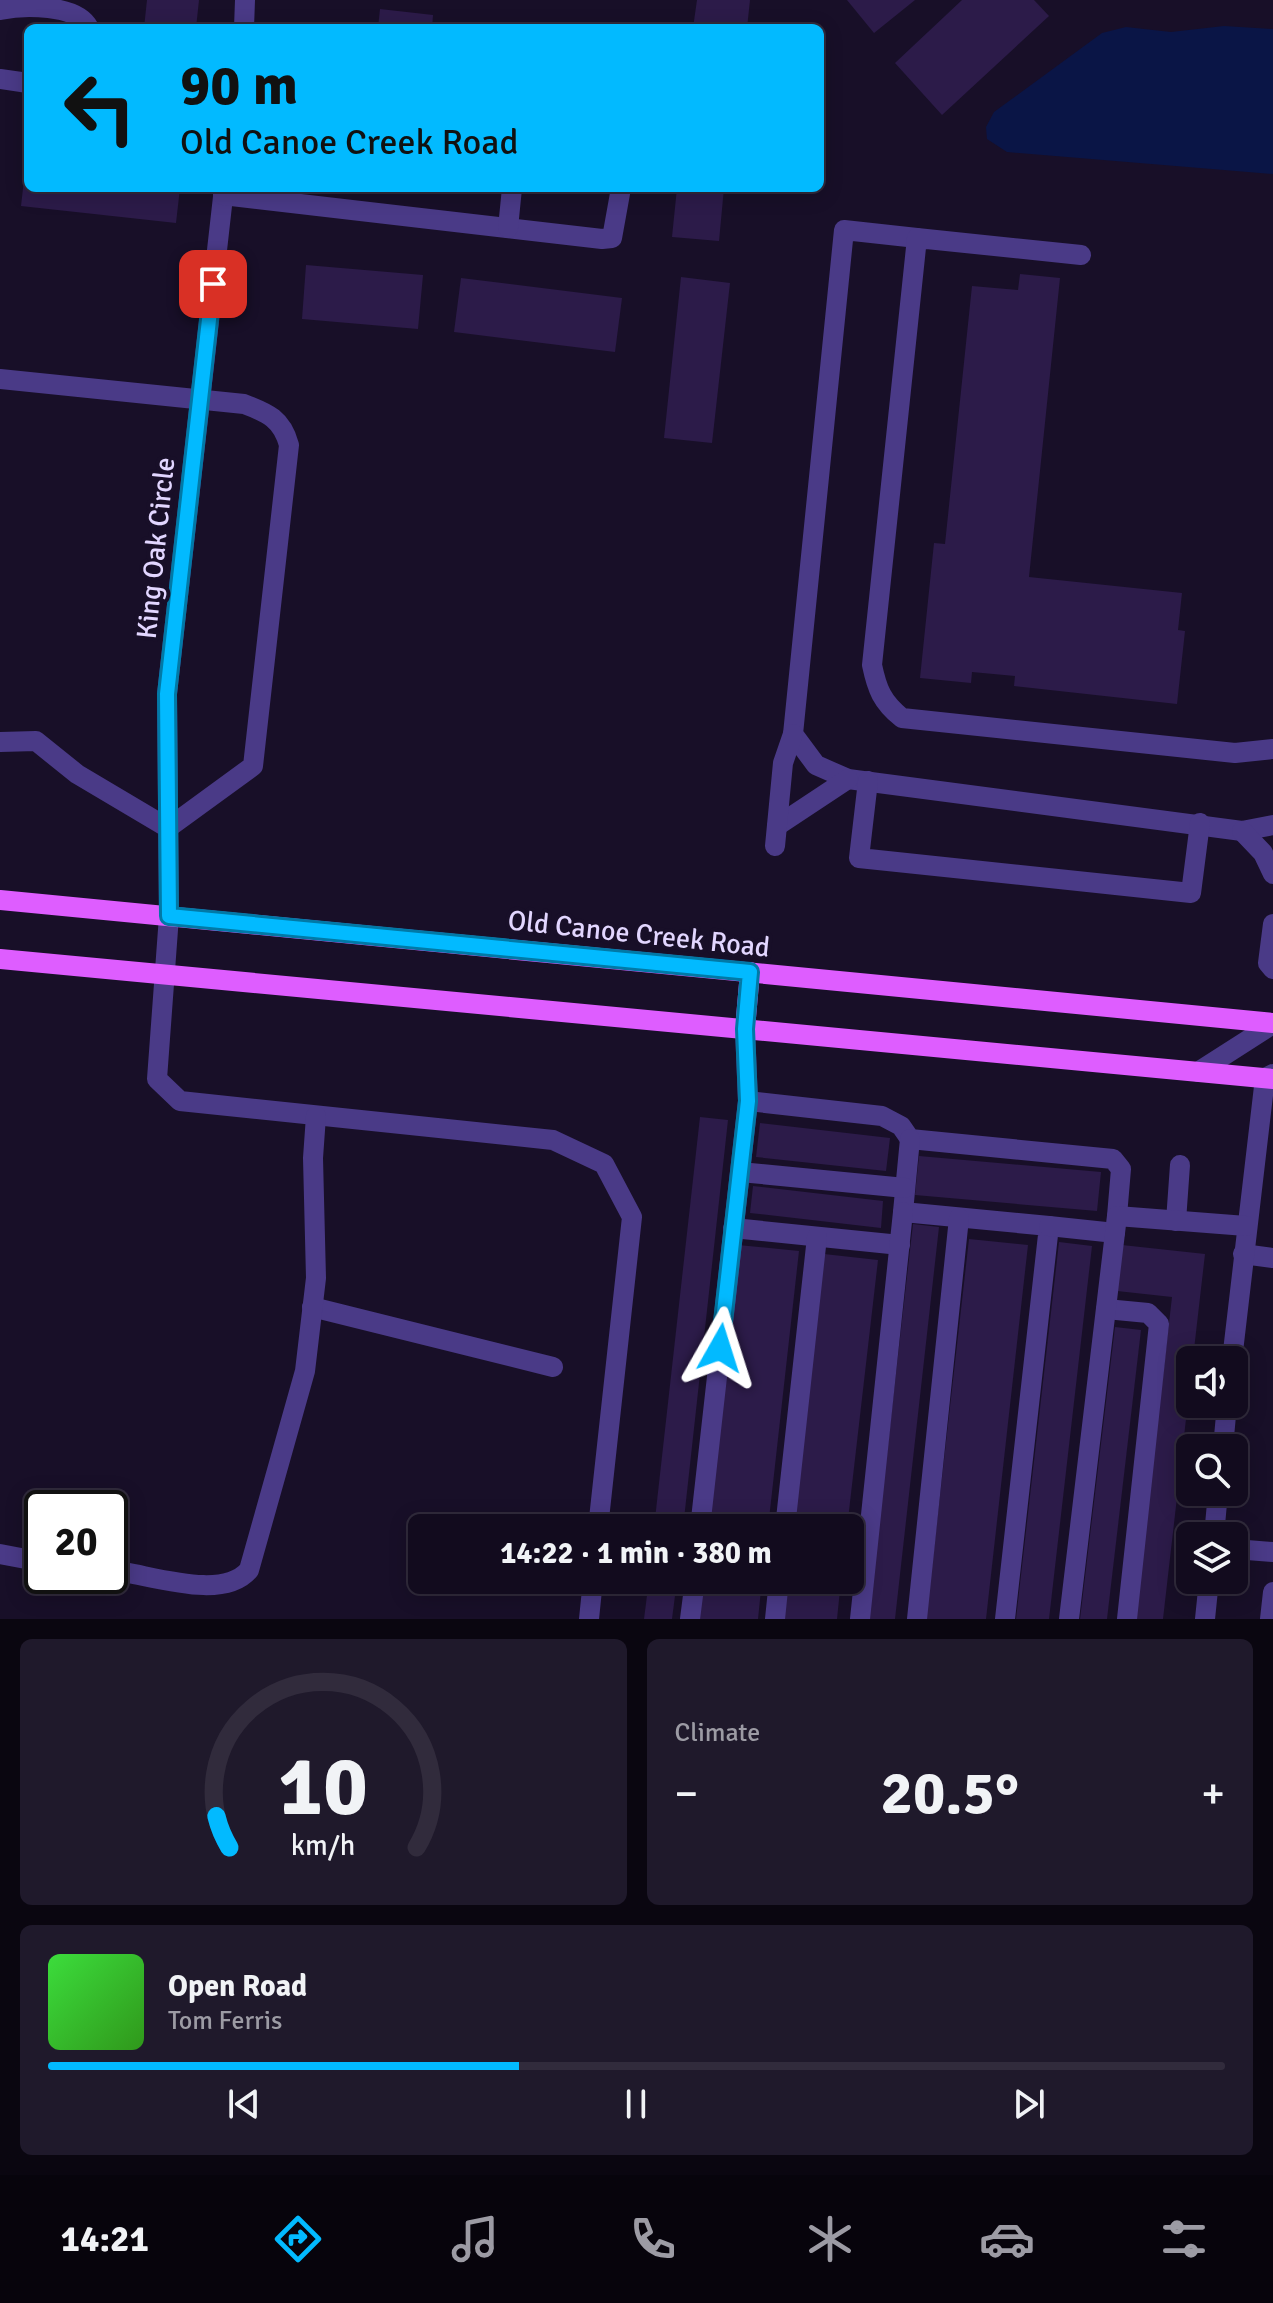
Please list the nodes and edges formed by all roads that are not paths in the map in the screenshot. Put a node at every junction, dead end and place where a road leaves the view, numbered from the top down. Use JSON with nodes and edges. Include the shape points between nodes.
{"nodes":[{"id":1,"x":245,"y":0,"type":"edge"},
{"id":2,"x":0,"y":10,"type":"edge"},
{"id":3,"x":85,"y":24,"type":"edge"},
{"id":4,"x":244,"y":24,"type":"edge"},
{"id":5,"x":0,"y":79,"type":"edge"},
{"id":6,"x":24,"y":82,"type":"edge"},
{"id":7,"x":223,"y":192,"type":"edge"},
{"id":8,"x":512,"y":192,"type":"edge"},
{"id":9,"x":620,"y":192,"type":"edge"},
{"id":10,"x":508,"y":228,"type":"junction"},
{"id":11,"x":917,"y":238,"type":"junction"},
{"id":12,"x":1081,"y":255,"type":"dead end"},
{"id":13,"x":0,"y":379,"type":"edge"},
{"id":14,"x":200,"y":402,"type":"junction"},
{"id":15,"x":793,"y":734,"type":"junction"},
{"id":16,"x":0,"y":742,"type":"edge"},
{"id":17,"x":1273,"y":749,"type":"edge"},
{"id":18,"x":858,"y":780,"type":"junction"},
{"id":19,"x":1200,"y":823,"type":"junction"},
{"id":20,"x":1273,"y":825,"type":"edge"},
{"id":21,"x":168,"y":828,"type":"junction"},
{"id":22,"x":1242,"y":831,"type":"junction"},
{"id":23,"x":1273,"y":874,"type":"edge"},
{"id":24,"x":0,"y":900,"type":"edge"},
{"id":25,"x":169,"y":916,"type":"junction"},
{"id":26,"x":1273,"y":924,"type":"edge"},
{"id":27,"x":0,"y":959,"type":"edge"},
{"id":28,"x":1273,"y":969,"type":"edge"},
{"id":29,"x":750,"y":972,"type":"junction"},
{"id":30,"x":162,"y":973,"type":"junction"},
{"id":31,"x":1273,"y":1023,"type":"edge"},
{"id":32,"x":745,"y":1029,"type":"junction"},
{"id":33,"x":1198,"y":1072,"type":"junction"},
{"id":34,"x":1270,"y":1077,"type":"edge"},
{"id":35,"x":753,"y":1107,"type":"junction"},
{"id":36,"x":316,"y":1116,"type":"junction"},
{"id":37,"x":910,"y":1139,"type":"junction"},
{"id":38,"x":1180,"y":1165,"type":"dead end"},
{"id":39,"x":740,"y":1172,"type":"junction"},
{"id":40,"x":905,"y":1188,"type":"junction"},
{"id":41,"x":903,"y":1212,"type":"junction"},
{"id":42,"x":959,"y":1218,"type":"junction"},
{"id":43,"x":1176,"y":1221,"type":"junction"},
{"id":44,"x":1116,"y":1224,"type":"junction"},
{"id":45,"x":1049,"y":1226,"type":"junction"},
{"id":46,"x":1246,"y":1226,"type":"junction"},
{"id":47,"x":733,"y":1228,"type":"junction"},
{"id":48,"x":817,"y":1237,"type":"junction"},
{"id":49,"x":900,"y":1245,"type":"junction"},
{"id":50,"x":1243,"y":1254,"type":"junction"},
{"id":51,"x":1273,"y":1258,"type":"edge"},
{"id":52,"x":312,"y":1307,"type":"junction"},
{"id":53,"x":1106,"y":1309,"type":"junction"},
{"id":54,"x":1233,"y":1346,"type":"edge"},
{"id":55,"x":553,"y":1367,"type":"dead end"},
{"id":56,"x":600,"y":1514,"type":"edge"},
{"id":57,"x":702,"y":1514,"type":"edge"},
{"id":58,"x":787,"y":1514,"type":"edge"},
{"id":59,"x":1248,"y":1550,"type":"edge"},
{"id":60,"x":1273,"y":1552,"type":"edge"},
{"id":61,"x":0,"y":1554,"type":"edge"},
{"id":62,"x":24,"y":1559,"type":"edge"},
{"id":63,"x":128,"y":1573,"type":"edge"},
{"id":64,"x":1273,"y":1592,"type":"edge"},
{"id":65,"x":592,"y":1594,"type":"edge"},
{"id":66,"x":693,"y":1594,"type":"edge"},
{"id":67,"x":778,"y":1594,"type":"edge"},
{"id":68,"x":1208,"y":1594,"type":"edge"},
{"id":69,"x":589,"y":1619,"type":"edge"},
{"id":70,"x":690,"y":1619,"type":"edge"},
{"id":71,"x":775,"y":1619,"type":"edge"},
{"id":72,"x":860,"y":1619,"type":"edge"},
{"id":73,"x":917,"y":1619,"type":"edge"},
{"id":74,"x":1005,"y":1619,"type":"edge"},
{"id":75,"x":1069,"y":1619,"type":"edge"},
{"id":76,"x":1127,"y":1619,"type":"edge"},
{"id":77,"x":1205,"y":1619,"type":"edge"},
{"id":78,"x":1270,"y":1619,"type":"edge"}],
"edges":[{"from":1,"to":4,"type":"street"},
{"from":2,"to":3,"type":"street","via":[[73,13]]},
{"from":5,"to":6,"type":"street"},
{"from":7,"to":10,"type":"street"},
{"from":7,"to":14,"type":"street","name":"King Oak Circle"},
{"from":8,"to":10,"type":"street"},
{"from":9,"to":10,"type":"street","via":[[612,238]]},
{"from":11,"to":12,"type":"street"},
{"from":11,"to":15,"type":"street","via":[[844,230]]},
{"from":11,"to":17,"type":"street","via":[[872,665],[885,704],[902,718],[1235,753]]},
{"from":13,"to":14,"type":"street"},
{"from":14,"to":21,"type":"street","name":"King Oak Circle","via":[[167,694]]},
{"from":14,"to":21,"type":"street","via":[[244,404],[271,415],[284,427],[289,445],[253,766]]},
{"from":15,"to":18,"type":"street","via":[[816,765]]},
{"from":15,"to":18,"type":"street","via":[[783,763],[776,836]]},
{"from":16,"to":21,"type":"street","via":[[36,741],[77,774]]},
{"from":18,"to":19,"type":"street"},
{"from":18,"to":19,"type":"street","via":[[859,858],[1191,893]]},
{"from":19,"to":22,"type":"street"},
{"from":20,"to":22,"type":"street"},
{"from":21,"to":25,"type":"street","name":"King Oak Circle"},
{"from":22,"to":23,"type":"street","via":[[1263,853]]},
{"from":24,"to":25,"type":"main road","name":"Old Canoe Creek Road"},
{"from":25,"to":29,"type":"main road","name":"Old Canoe Creek Road"},
{"from":25,"to":30,"type":"street","name":"King Oak Circle"},
{"from":26,"to":28,"type":"street","via":[[1268,963]]},
{"from":27,"to":30,"type":"main road"},
{"from":29,"to":31,"type":"main road","name":"Old Canoe Creek Road"},
{"from":29,"to":32,"type":"main road"},
{"from":30,"to":32,"type":"main road"},
{"from":30,"to":36,"type":"street","name":"King Oak Circle","via":[[157,1079],[180,1101]]},
{"from":31,"to":33,"type":"street"},
{"from":32,"to":33,"type":"main road"},
{"from":32,"to":35,"type":"street"},
{"from":33,"to":34,"type":"main road"},
{"from":34,"to":46,"type":"street"},
{"from":35,"to":37,"type":"street","via":[[882,1116],[901,1126]]},
{"from":35,"to":39,"type":"street"},
{"from":36,"to":52,"type":"street"},
{"from":36,"to":56,"type":"street","name":"King Oak Circle","via":[[553,1140],[604,1164],[632,1217]]},
{"from":37,"to":40,"type":"street"},
{"from":37,"to":44,"type":"street","via":[[1113,1159],[1121,1169]]},
{"from":38,"to":43,"type":"street"},
{"from":39,"to":40,"type":"street"},
{"from":39,"to":47,"type":"street"},
{"from":40,"to":41,"type":"street"},
{"from":41,"to":42,"type":"street"},
{"from":41,"to":49,"type":"street"},
{"from":42,"to":45,"type":"street"},
{"from":42,"to":73,"type":"street"},
{"from":43,"to":44,"type":"street"},
{"from":43,"to":46,"type":"street"},
{"from":44,"to":45,"type":"street"},
{"from":44,"to":53,"type":"street"},
{"from":45,"to":74,"type":"street"},
{"from":46,"to":50,"type":"street"},
{"from":47,"to":48,"type":"street"},
{"from":47,"to":57,"type":"street"},
{"from":48,"to":49,"type":"street"},
{"from":48,"to":58,"type":"street"},
{"from":49,"to":72,"type":"street"},
{"from":50,"to":51,"type":"street"},
{"from":50,"to":54,"type":"street"},
{"from":52,"to":55,"type":"street"},
{"from":52,"to":63,"type":"street","via":[[305,1371],[249,1570],[240,1581],[213,1586]]},
{"from":53,"to":75,"type":"street"},
{"from":53,"to":76,"type":"street","via":[[1148,1313],[1159,1324]]},
{"from":59,"to":60,"type":"street"},
{"from":61,"to":62,"type":"street"},
{"from":64,"to":78,"type":"street"},
{"from":65,"to":69,"type":"street"},
{"from":66,"to":70,"type":"street"},
{"from":67,"to":71,"type":"street"},
{"from":68,"to":77,"type":"street"}]}
